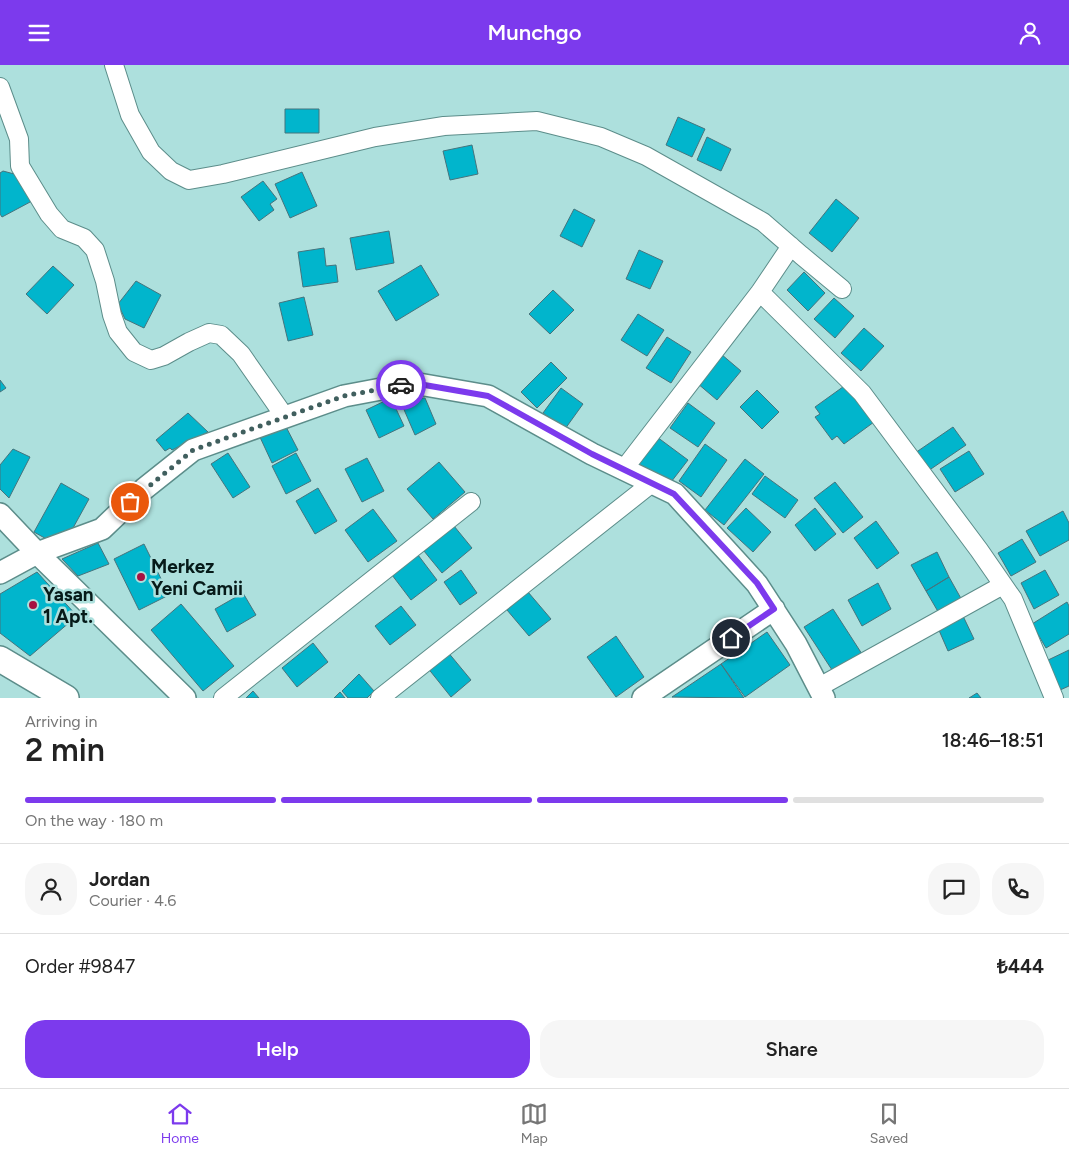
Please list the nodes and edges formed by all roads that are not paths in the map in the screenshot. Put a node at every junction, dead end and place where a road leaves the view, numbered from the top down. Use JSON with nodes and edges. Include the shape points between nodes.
{"nodes":[{"id":1,"x":114,"y":65,"type":"edge"},
{"id":2,"x":0,"y":87,"type":"edge"},
{"id":3,"x":791,"y":246,"type":"junction"},
{"id":4,"x":842,"y":289,"type":"dead end"},
{"id":5,"x":760,"y":292,"type":"junction"},
{"id":6,"x":285,"y":417,"type":"junction"},
{"id":7,"x":623,"y":470,"type":"junction"},
{"id":8,"x":652,"y":483,"type":"junction"},
{"id":9,"x":471,"y":502,"type":"dead end"},
{"id":10,"x":0,"y":513,"type":"edge"},
{"id":11,"x":38,"y":553,"type":"junction"},
{"id":12,"x":0,"y":573,"type":"edge"},
{"id":13,"x":1003,"y":585,"type":"junction"},
{"id":14,"x":774,"y":609,"type":"junction"},
{"id":15,"x":0,"y":659,"type":"edge"},
{"id":16,"x":822,"y":692,"type":"edge"},
{"id":17,"x":66,"y":698,"type":"edge"},
{"id":18,"x":185,"y":698,"type":"edge"},
{"id":19,"x":223,"y":698,"type":"edge"},
{"id":20,"x":380,"y":698,"type":"edge"},
{"id":21,"x":644,"y":698,"type":"edge"},
{"id":22,"x":1054,"y":698,"type":"edge"}],
"edges":[{"from":1,"to":3,"type":"street","via":[[130,115],[151,152],[170,171],[189,180],[375,137],[444,126],[537,121],[601,137],[646,156],[763,222]]},
{"from":2,"to":6,"type":"street","via":[[19,139],[20,166],[48,215],[62,229],[84,238],[95,250],[118,331],[134,352],[151,360],[209,333],[221,335],[241,354]]},
{"from":3,"to":4,"type":"street"},
{"from":3,"to":5,"type":"street"},
{"from":5,"to":7,"type":"street"},
{"from":5,"to":13,"type":"street","via":[[862,393]]},
{"from":6,"to":7,"type":"street","via":[[344,396],[413,383],[488,396]]},
{"from":6,"to":11,"type":"street","via":[[193,450],[144,489],[102,529]]},
{"from":7,"to":8,"type":"street"},
{"from":8,"to":14,"type":"street","via":[[674,494],[757,583]]},
{"from":8,"to":20,"type":"street"},
{"from":9,"to":19,"type":"street"},
{"from":10,"to":11,"type":"street"},
{"from":11,"to":12,"type":"street"},
{"from":11,"to":18,"type":"street"},
{"from":13,"to":16,"type":"street"},
{"from":13,"to":22,"type":"street","via":[[1013,599]]},
{"from":14,"to":16,"type":"street"},
{"from":14,"to":21,"type":"street"},
{"from":15,"to":17,"type":"main road"}]}
